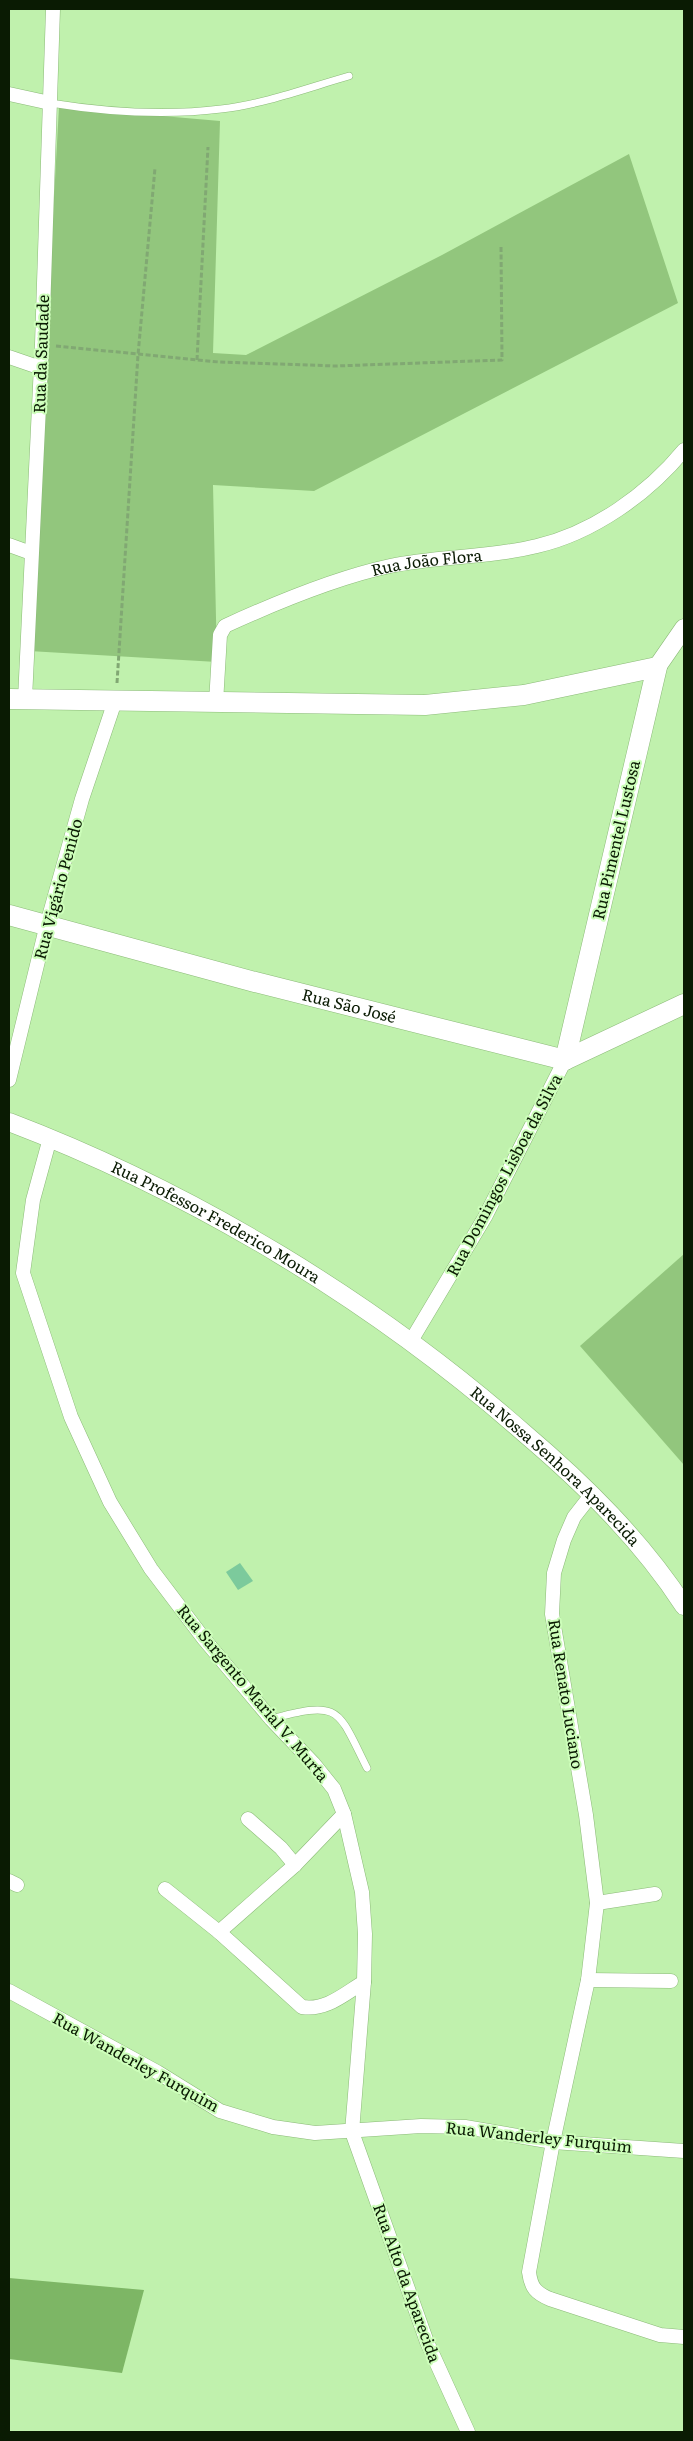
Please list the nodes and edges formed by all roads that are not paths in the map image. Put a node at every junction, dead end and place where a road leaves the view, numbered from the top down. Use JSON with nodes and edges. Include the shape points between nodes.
{"nodes":[{"id":1,"x":53,"y":9,"type":"edge"},
{"id":2,"x":349,"y":76,"type":"dead end"},
{"id":3,"x":9,"y":94,"type":"edge"},
{"id":4,"x":50,"y":103,"type":"junction"},
{"id":5,"x":9,"y":357,"type":"edge"},
{"id":6,"x":41,"y":368,"type":"junction"},
{"id":7,"x":684,"y":450,"type":"edge"},
{"id":8,"x":9,"y":545,"type":"edge"},
{"id":9,"x":32,"y":553,"type":"junction"},
{"id":10,"x":684,"y":628,"type":"edge"},
{"id":11,"x":657,"y":667,"type":"junction"},
{"id":12,"x":17,"y":699,"type":"edge"},
{"id":13,"x":115,"y":701,"type":"junction"},
{"id":14,"x":216,"y":703,"type":"junction"},
{"id":15,"x":9,"y":915,"type":"edge"},
{"id":16,"x":47,"y":924,"type":"junction"},
{"id":17,"x":684,"y":1004,"type":"edge"},
{"id":18,"x":565,"y":1060,"type":"junction"},
{"id":19,"x":9,"y":1080,"type":"edge"},
{"id":20,"x":9,"y":1122,"type":"edge"},
{"id":21,"x":50,"y":1138,"type":"junction"},
{"id":22,"x":411,"y":1341,"type":"junction"},
{"id":23,"x":592,"y":1494,"type":"junction"},
{"id":24,"x":684,"y":1606,"type":"edge"},
{"id":25,"x":271,"y":1719,"type":"junction"},
{"id":26,"x":367,"y":1768,"type":"dead end"},
{"id":27,"x":344,"y":1814,"type":"junction"},
{"id":28,"x":248,"y":1819,"type":"dead end"},
{"id":29,"x":295,"y":1865,"type":"junction"},
{"id":30,"x":165,"y":1890,"type":"dead end"},
{"id":31,"x":655,"y":1894,"type":"dead end"},
{"id":32,"x":596,"y":1903,"type":"junction"},
{"id":33,"x":219,"y":1932,"type":"junction"},
{"id":34,"x":588,"y":1980,"type":"junction"},
{"id":35,"x":671,"y":1981,"type":"dead end"},
{"id":36,"x":364,"y":1982,"type":"junction"},
{"id":37,"x":9,"y":1992,"type":"edge"},
{"id":38,"x":352,"y":2132,"type":"junction"},
{"id":39,"x":553,"y":2142,"type":"junction"},
{"id":40,"x":684,"y":2151,"type":"edge"},
{"id":41,"x":684,"y":2337,"type":"edge"},
{"id":42,"x":468,"y":2432,"type":"edge"}],
"edges":[{"from":1,"to":4,"type":"street","name":"Rua da Saudade"},
{"from":2,"to":4,"type":"lane","via":[[222,109],[171,113]]},
{"from":3,"to":4,"type":"street"},
{"from":4,"to":6,"type":"street","name":"Rua da Saudade"},
{"from":5,"to":6,"type":"street"},
{"from":6,"to":9,"type":"street","name":"Rua da Saudade"},
{"from":7,"to":14,"type":"street","name":"Rua João Flora","via":[[670,468],[629,502],[578,531],[537,546],[390,566],[308,593],[226,626],[220,635]]},
{"from":8,"to":9,"type":"street"},
{"from":9,"to":12,"type":"street","name":"Rua da Saudade"},
{"from":10,"to":11,"type":"street","name":"Rua Pimentel Lustosa"},
{"from":11,"to":14,"type":"main road","via":[[524,695],[425,705]]},
{"from":11,"to":18,"type":"main road","name":"Rua Pimentel Lustosa"},
{"from":12,"to":13,"type":"main road"},
{"from":13,"to":14,"type":"main road"},
{"from":13,"to":16,"type":"street","name":"Rua Vigário Penido","via":[[82,799]]},
{"from":15,"to":16,"type":"main road","name":"Rua São José"},
{"from":16,"to":18,"type":"main road","name":"Rua São José","via":[[255,982]]},
{"from":16,"to":19,"type":"street","name":"Rua Vigário Penido"},
{"from":17,"to":18,"type":"main road"},
{"from":18,"to":22,"type":"street","name":"Rua Domingos Lisboa da Silva","via":[[485,1217]]},
{"from":20,"to":21,"type":"street","name":"Rua Professor Frederico Moura"},
{"from":21,"to":22,"type":"street","name":"Rua Professor Frederico Moura","via":[[163,1190],[340,1292]]},
{"from":21,"to":25,"type":"street","name":"Rua Sargento Marial V. Murta","via":[[33,1200],[23,1273],[71,1416],[110,1502],[150,1569]]},
{"from":22,"to":23,"type":"street","name":"Rua Nossa Senhora Aparecida","via":[[475,1389]]},
{"from":23,"to":24,"type":"street","name":"Rua Nossa Senhora Aparecida","via":[[664,1574]]},
{"from":23,"to":32,"type":"street","name":"Rua Renato Luciano","via":[[574,1516],[564,1540],[554,1573],[552,1614],[586,1814]]},
{"from":25,"to":26,"type":"lane","via":[[320,1708],[333,1712],[343,1720]]},
{"from":25,"to":27,"type":"street","name":"Rua Sargento Marial V. Murta","via":[[314,1763],[334,1790]]},
{"from":27,"to":29,"type":"street"},
{"from":27,"to":36,"type":"street","name":"Rua Sargento Marial V. Murta","via":[[362,1892]]},
{"from":28,"to":29,"type":"street"},
{"from":29,"to":33,"type":"street"},
{"from":30,"to":33,"type":"street"},
{"from":31,"to":32,"type":"street"},
{"from":32,"to":34,"type":"street","name":"Rua Renato Luciano"},
{"from":33,"to":36,"type":"street","via":[[302,2007],[324,2007]]},
{"from":34,"to":35,"type":"street"},
{"from":34,"to":39,"type":"street","name":"Rua Renato Luciano"},
{"from":36,"to":38,"type":"street","name":"Rua Sargento Marial V. Murta"},
{"from":37,"to":38,"type":"street","name":"Rua Wanderley Furquim","via":[[157,2072],[220,2111],[273,2127],[315,2134]]},
{"from":38,"to":39,"type":"street","name":"Rua Wanderley Furquim","via":[[464,2126]]},
{"from":38,"to":42,"type":"street","name":"Rua Alto da Aparecida","via":[[427,2342]]},
{"from":39,"to":40,"type":"street","name":"Rua Wanderley Furquim"},
{"from":39,"to":41,"type":"street","name":"Rua Renato Luciano","via":[[529,2272],[530,2285],[539,2295],[550,2299],[660,2334]]}]}
